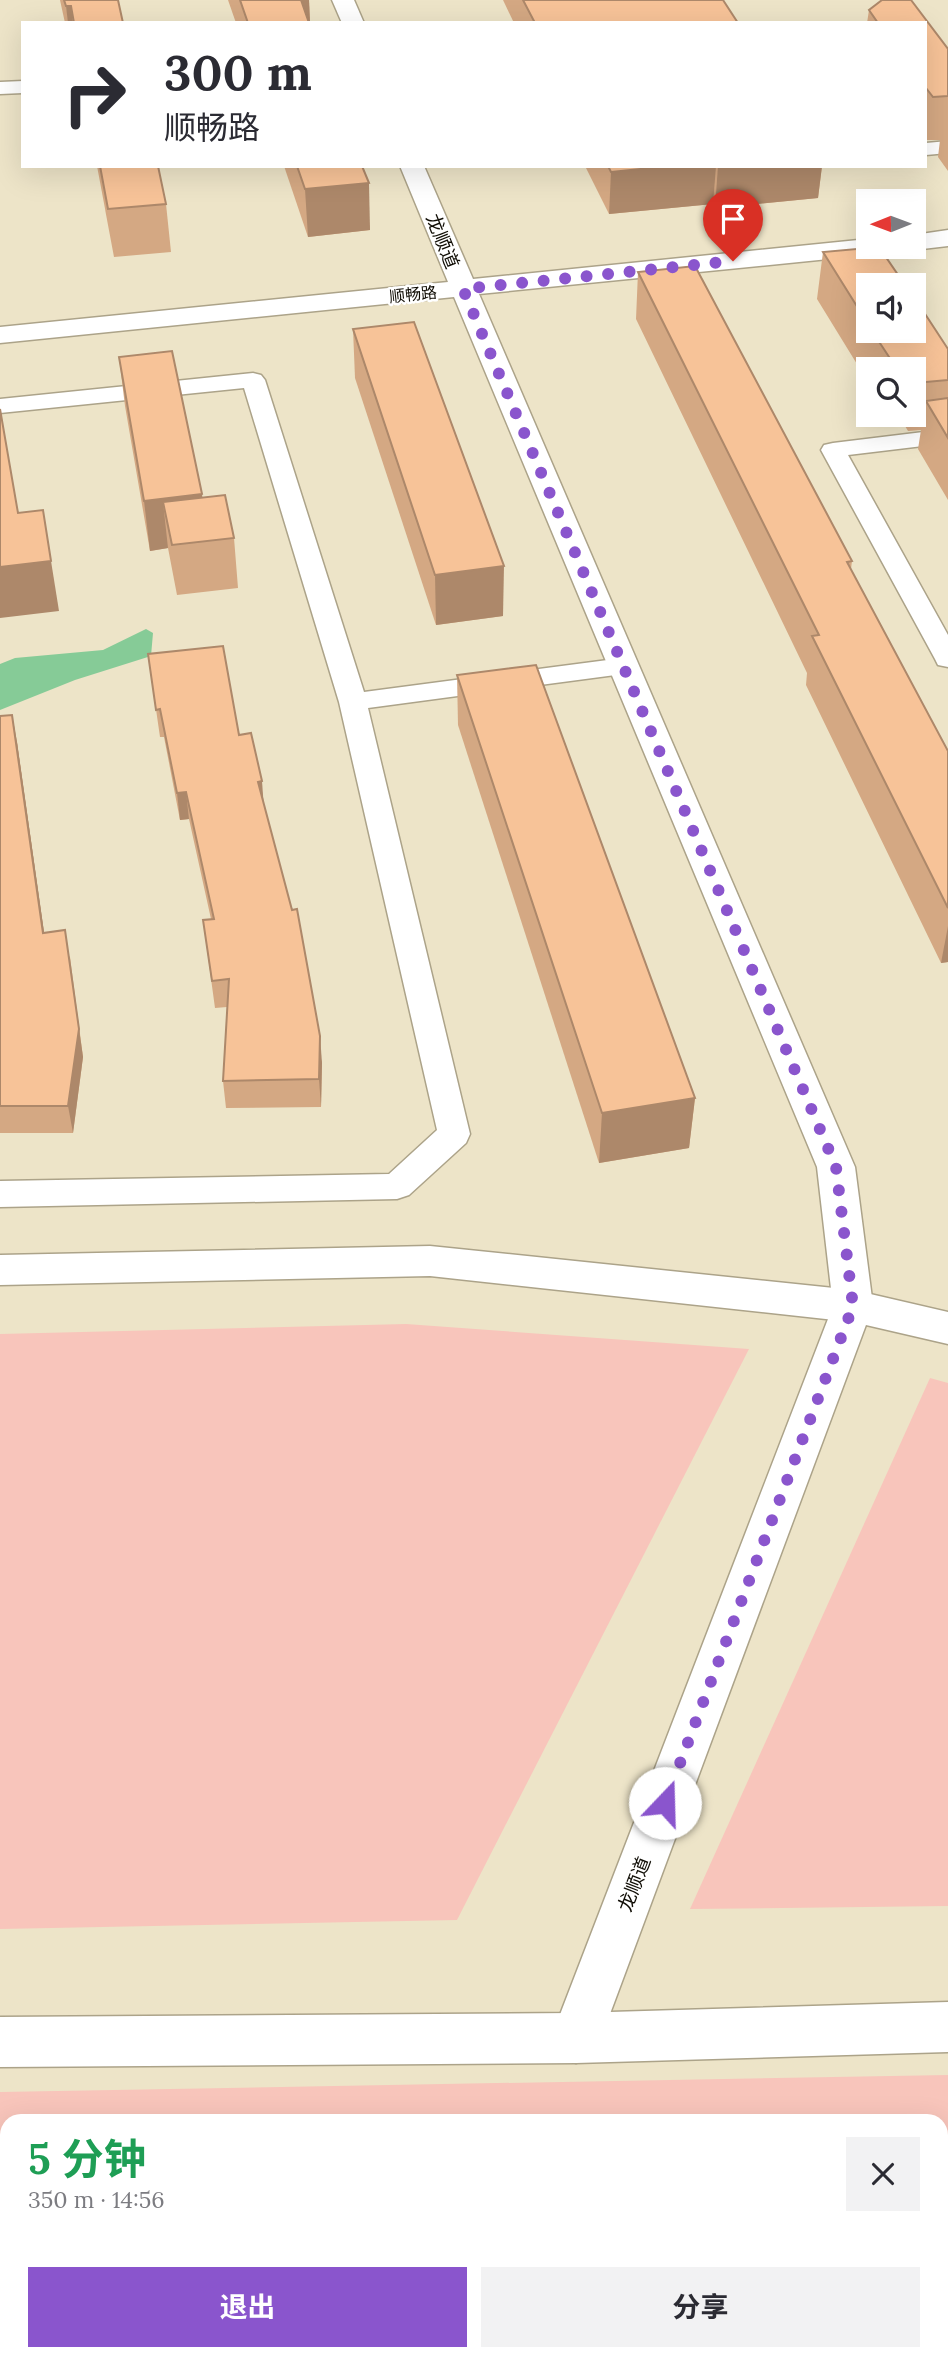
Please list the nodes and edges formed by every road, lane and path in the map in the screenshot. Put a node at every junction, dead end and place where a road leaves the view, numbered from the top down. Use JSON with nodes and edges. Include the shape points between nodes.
{"nodes":[{"id":1,"x":343,"y":0,"type":"edge"},
{"id":2,"x":352,"y":21,"type":"edge"},
{"id":3,"x":0,"y":88,"type":"edge"},
{"id":4,"x":21,"y":88,"type":"edge"},
{"id":5,"x":948,"y":147,"type":"edge"},
{"id":6,"x":927,"y":149,"type":"edge"},
{"id":7,"x":413,"y":168,"type":"edge"},
{"id":8,"x":948,"y":238,"type":"edge"},
{"id":9,"x":926,"y":241,"type":"edge"},
{"id":10,"x":856,"y":248,"type":"edge"},
{"id":11,"x":463,"y":289,"type":"junction"},
{"id":12,"x":0,"y":335,"type":"edge"},
{"id":13,"x":0,"y":406,"type":"edge"},
{"id":14,"x":948,"y":436,"type":"edge"},
{"id":15,"x":948,"y":659,"type":"edge"},
{"id":16,"x":623,"y":666,"type":"junction"},
{"id":17,"x":353,"y":702,"type":"junction"},
{"id":18,"x":0,"y":1194,"type":"edge"},
{"id":19,"x":0,"y":1270,"type":"edge"},
{"id":20,"x":853,"y":1306,"type":"junction"},
{"id":21,"x":948,"y":1328,"type":"edge"},
{"id":22,"x":948,"y":2027,"type":"edge"},
{"id":23,"x":576,"y":2038,"type":"junction"},
{"id":24,"x":0,"y":2042,"type":"edge"}],
"edges":[{"from":1,"to":2,"type":"street"},
{"from":3,"to":4,"type":"lane"},
{"from":5,"to":6,"type":"lane"},
{"from":7,"to":11,"type":"street","name":"龙顺道"},
{"from":8,"to":9,"type":"street"},
{"from":10,"to":11,"type":"street","name":"顺畅路"},
{"from":11,"to":12,"type":"street","name":"顺畅路"},
{"from":11,"to":16,"type":"street","name":"龙顺道"},
{"from":13,"to":17,"type":"lane","via":[[253,380]]},
{"from":14,"to":15,"type":"lane","via":[[833,450]]},
{"from":16,"to":17,"type":"lane"},
{"from":16,"to":20,"type":"street","name":"龙顺道","via":[[836,1167]]},
{"from":17,"to":18,"type":"lane","via":[[454,1134],[397,1186]]},
{"from":19,"to":20,"type":"street","via":[[430,1261]]},
{"from":20,"to":21,"type":"street"},
{"from":20,"to":23,"type":"street","name":"龙顺道"},
{"from":22,"to":23,"type":"street"},
{"from":23,"to":24,"type":"street"}]}
